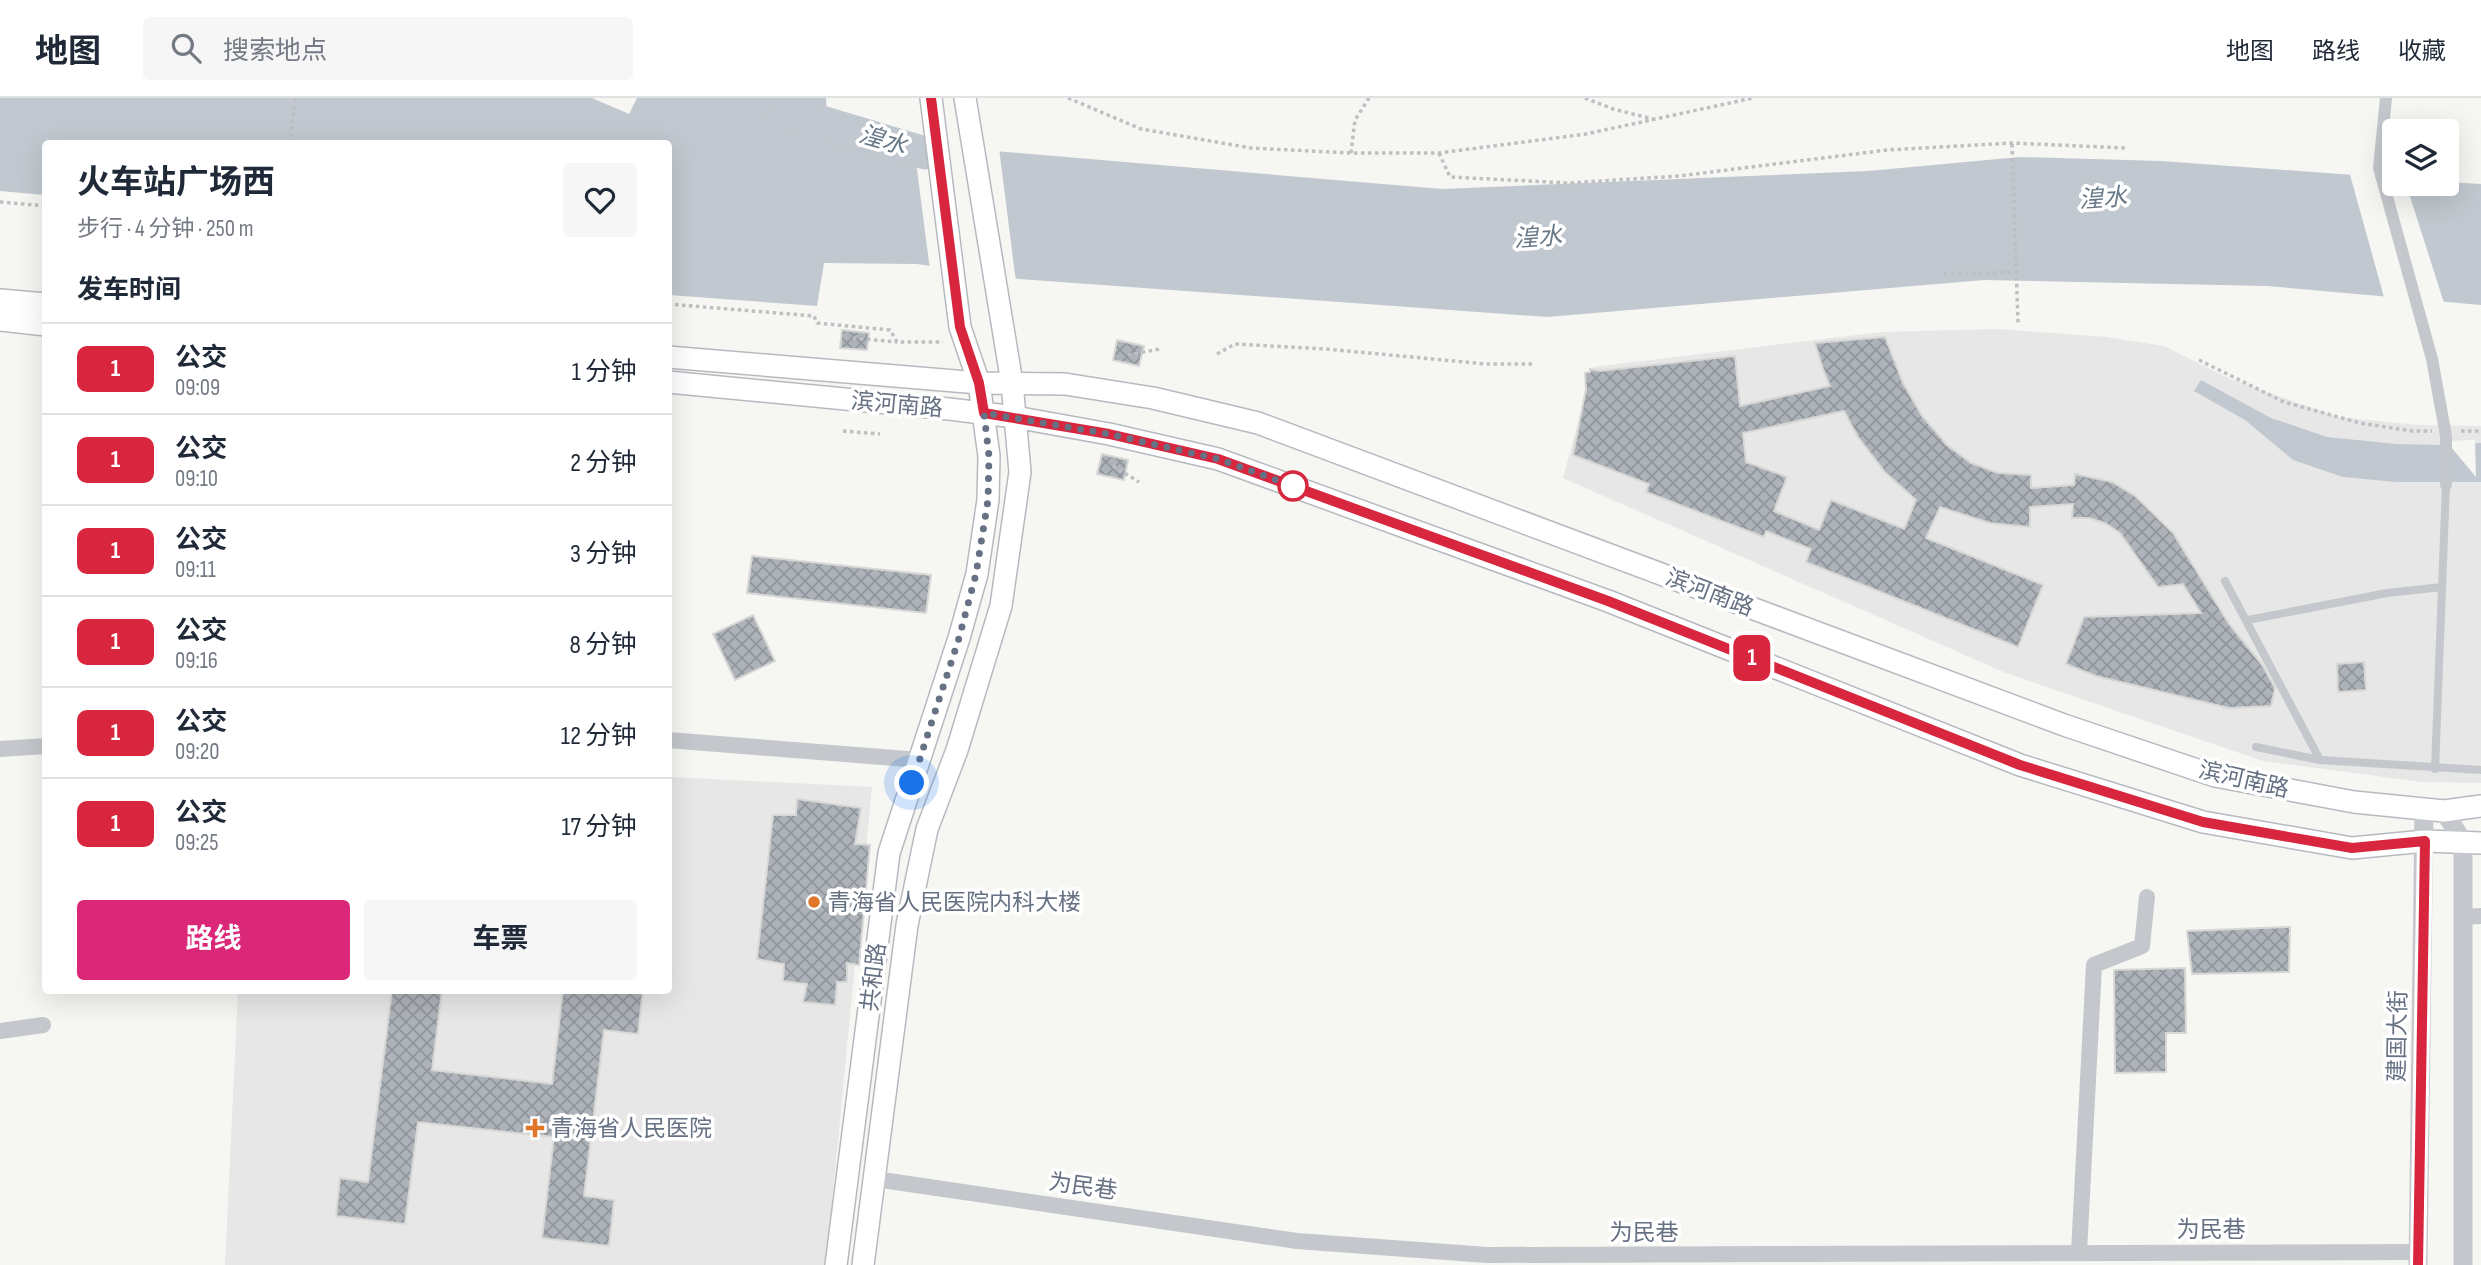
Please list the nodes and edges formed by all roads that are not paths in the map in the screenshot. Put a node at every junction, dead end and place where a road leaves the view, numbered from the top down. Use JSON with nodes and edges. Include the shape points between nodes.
{"nodes":[{"id":1,"x":932,"y":98,"type":"edge"},
{"id":2,"x":965,"y":98,"type":"edge"},
{"id":3,"x":2386,"y":98,"type":"edge"},
{"id":4,"x":0,"y":300,"type":"edge"},
{"id":5,"x":42,"y":304,"type":"edge"},
{"id":6,"x":0,"y":320,"type":"edge"},
{"id":7,"x":42,"y":325,"type":"edge"},
{"id":8,"x":672,"y":357,"type":"edge"},
{"id":9,"x":672,"y":382,"type":"edge"},
{"id":10,"x":979,"y":383,"type":"junction"},
{"id":11,"x":1012,"y":383,"type":"junction"},
{"id":12,"x":984,"y":413,"type":"junction"},
{"id":13,"x":1015,"y":417,"type":"junction"},
{"id":14,"x":2446,"y":485,"type":"joint"},
{"id":15,"x":2225,"y":581,"type":"dead end"},
{"id":16,"x":2442,"y":587,"type":"junction"},
{"id":17,"x":2248,"y":620,"type":"junction"},
{"id":18,"x":672,"y":740,"type":"edge"},
{"id":19,"x":42,"y":746,"type":"edge"},
{"id":20,"x":2256,"y":747,"type":"dead end"},
{"id":21,"x":0,"y":750,"type":"edge"},
{"id":22,"x":920,"y":760,"type":"junction"},
{"id":23,"x":2320,"y":760,"type":"junction"},
{"id":24,"x":2435,"y":769,"type":"junction"},
{"id":25,"x":2481,"y":771,"type":"edge"},
{"id":26,"x":2481,"y":806,"type":"edge"},
{"id":27,"x":2434,"y":809,"type":"junction"},
{"id":28,"x":2425,"y":841,"type":"junction"},
{"id":29,"x":2472,"y":842,"type":"edge"},
{"id":30,"x":2147,"y":897,"type":"dead end"},
{"id":31,"x":2472,"y":917,"type":"edge"},
{"id":32,"x":44,"y":1025,"type":"dead end"},
{"id":33,"x":0,"y":1031,"type":"edge"},
{"id":34,"x":875,"y":1179,"type":"junction"},
{"id":35,"x":2080,"y":1252,"type":"junction"},
{"id":36,"x":2418,"y":1258,"type":"edge"},
{"id":37,"x":1486,"y":1260,"type":"edge"},
{"id":38,"x":1843,"y":1260,"type":"edge"},
{"id":39,"x":836,"y":1265,"type":"edge"},
{"id":40,"x":863,"y":1265,"type":"edge"},
{"id":41,"x":2463,"y":1265,"type":"edge"}],
"edges":[{"from":1,"to":10,"type":"main road","name":"共和路","via":[[960,327]]},
{"from":2,"to":11,"type":"main road","name":"共和路"},
{"from":3,"to":14,"type":"street","bridge":true,"via":[[2379,168],[2432,359],[2446,436]]},
{"from":4,"to":5,"type":"main road"},
{"from":6,"to":7,"type":"main road"},
{"from":8,"to":10,"type":"main road","name":"滨河南路"},
{"from":9,"to":12,"type":"main road","name":"滨河南路"},
{"from":10,"to":11,"type":"main road","name":"滨河南路"},
{"from":10,"to":12,"type":"main road","name":"共和路"},
{"from":11,"to":13,"type":"main road","name":"共和路"},
{"from":11,"to":27,"type":"main road","name":"滨河南路","via":[[1065,384],[1153,398],[1258,423],[2051,720],[2215,776],[2354,802]]},
{"from":12,"to":13,"type":"main road","name":"滨河南路"},
{"from":12,"to":22,"type":"main road","name":"共和路","via":[[988,500],[976,574]]},
{"from":13,"to":28,"type":"main road","name":"滨河南路","via":[[1218,459],[1608,601],[2020,765],[2203,822],[2352,848]]},
{"from":13,"to":34,"type":"main road","name":"共和路","via":[[1020,472],[1001,606],[957,750],[927,829],[907,925]]},
{"from":14,"to":16,"type":"lane"},
{"from":15,"to":17,"type":"lane"},
{"from":16,"to":17,"type":"lane"},
{"from":16,"to":24,"type":"lane"},
{"from":17,"to":23,"type":"lane"},
{"from":18,"to":22,"type":"street"},
{"from":19,"to":21,"type":"street"},
{"from":20,"to":23,"type":"lane"},
{"from":22,"to":39,"type":"main road","name":"共和路","via":[[889,853]]},
{"from":23,"to":24,"type":"lane"},
{"from":24,"to":25,"type":"lane"},
{"from":26,"to":27,"type":"main road","name":"滨河南路"},
{"from":27,"to":28,"type":"street","name":"建国大街"},
{"from":27,"to":29,"type":"street"},
{"from":28,"to":29,"type":"main road","name":"滨河南路"},
{"from":28,"to":36,"type":"street","name":"建国大街"},
{"from":29,"to":31,"type":"street"},
{"from":30,"to":35,"type":"street","via":[[2142,946],[2094,965]]},
{"from":31,"to":41,"type":"street"},
{"from":32,"to":33,"type":"street"},
{"from":34,"to":37,"type":"street","name":"为民巷","via":[[1297,1241]]},
{"from":34,"to":40,"type":"main road","name":"共和路"},
{"from":35,"to":36,"type":"street","name":"为民巷"},
{"from":35,"to":38,"type":"street","name":"为民巷"},
{"from":37,"to":38,"type":"street","name":"为民巷"}]}
